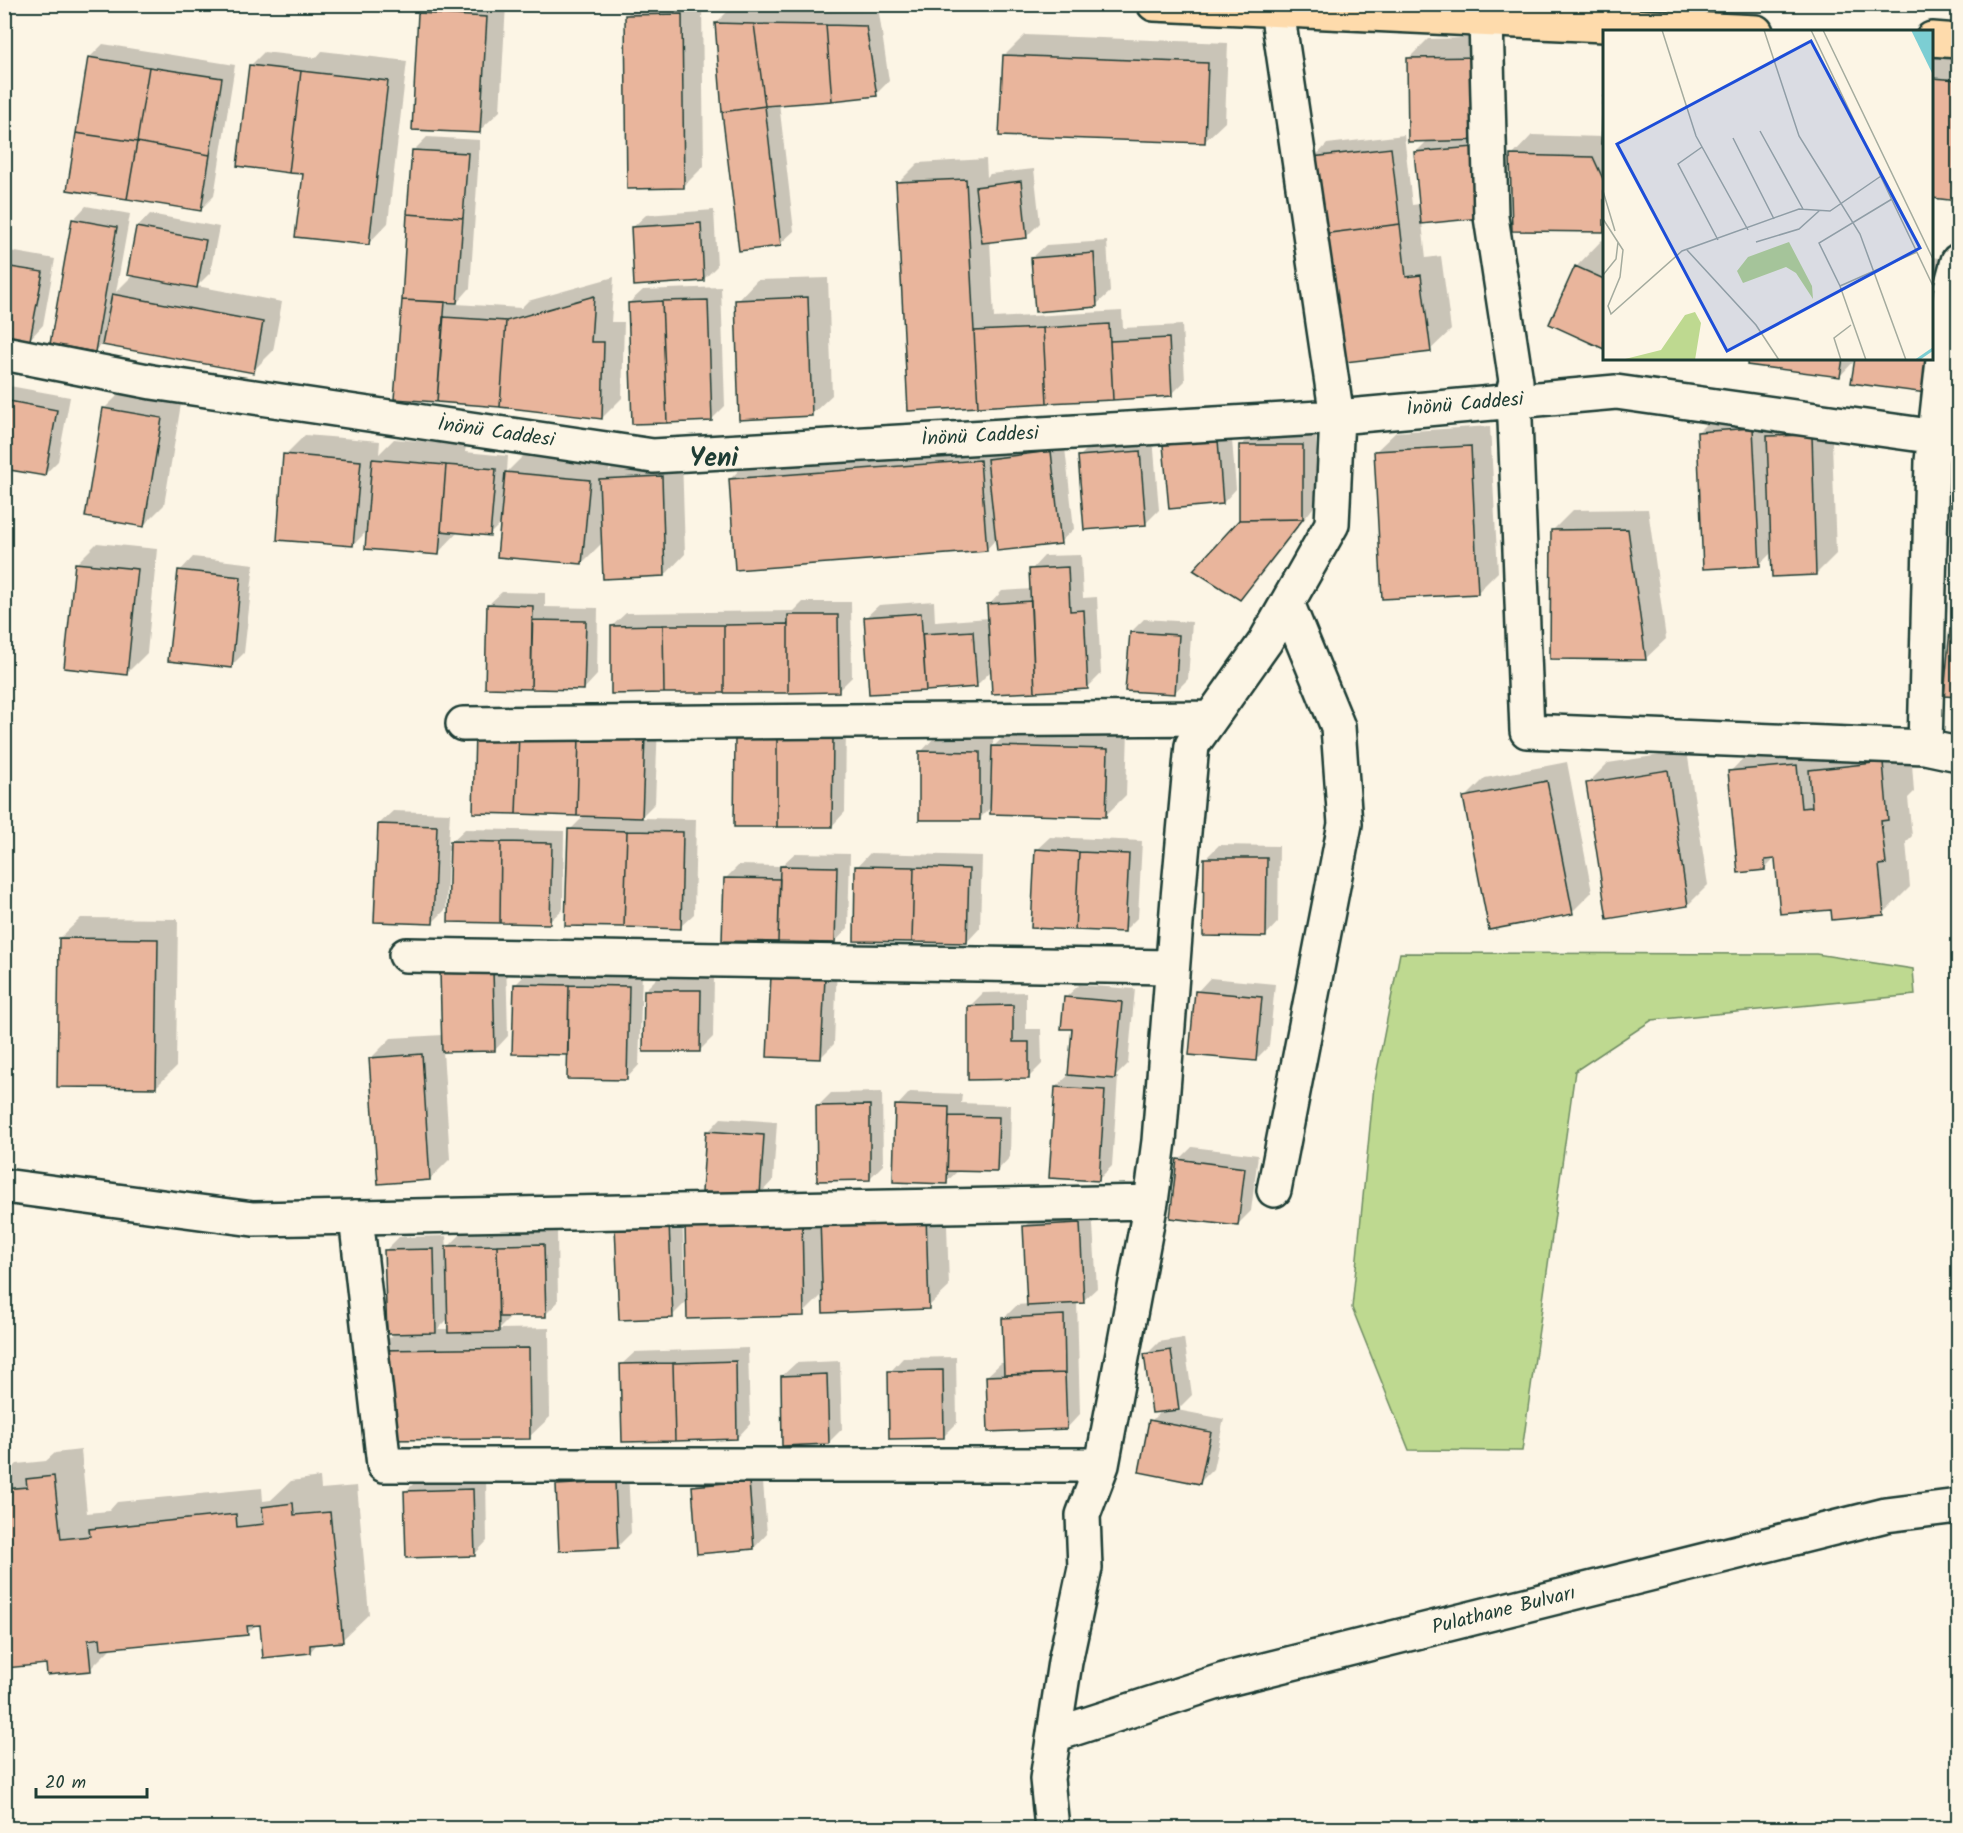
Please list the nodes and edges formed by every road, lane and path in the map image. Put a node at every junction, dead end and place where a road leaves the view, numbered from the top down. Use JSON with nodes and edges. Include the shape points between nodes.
{"nodes":[{"id":1,"x":1154,"y":4,"type":"edge"},
{"id":2,"x":1277,"y":10,"type":"junction"},
{"id":3,"x":1486,"y":19,"type":"junction"},
{"id":4,"x":1714,"y":30,"type":"edge"},
{"id":5,"x":1933,"y":39,"type":"edge"},
{"id":6,"x":1959,"y":41,"type":"edge"},
{"id":7,"x":1959,"y":261,"type":"edge"},
{"id":8,"x":4,"y":353,"type":"edge"},
{"id":9,"x":1511,"y":401,"type":"junction"},
{"id":10,"x":1337,"y":417,"type":"junction"},
{"id":11,"x":1947,"y":438,"type":"edge"},
{"id":12,"x":1287,"y":603,"type":"junction"},
{"id":13,"x":1211,"y":718,"type":"junction"},
{"id":14,"x":463,"y":724,"type":"dead end"},
{"id":15,"x":1925,"y":747,"type":"junction"},
{"id":16,"x":1959,"y":754,"type":"edge"},
{"id":17,"x":406,"y":955,"type":"dead end"},
{"id":18,"x":1172,"y":968,"type":"junction"},
{"id":19,"x":4,"y":1186,"type":"edge"},
{"id":20,"x":1274,"y":1190,"type":"dead end"},
{"id":21,"x":1151,"y":1202,"type":"junction"},
{"id":22,"x":356,"y":1217,"type":"junction"},
{"id":23,"x":1102,"y":1465,"type":"junction"},
{"id":24,"x":1959,"y":1506,"type":"edge"},
{"id":25,"x":1054,"y":1735,"type":"junction"},
{"id":26,"x":1052,"y":1828,"type":"edge"}],
"edges":[{"from":1,"to":2,"type":"highway"},
{"from":2,"to":3,"type":"highway"},
{"from":2,"to":10,"type":"street"},
{"from":3,"to":4,"type":"highway"},
{"from":3,"to":9,"type":"street","via":[[1491,217],[1516,381]]},
{"from":5,"to":6,"type":"highway"},
{"from":7,"to":11,"type":"street","via":[[1952,287]]},
{"from":8,"to":10,"type":"street","name":"İnönü Caddesi","via":[[152,382],[653,456]]},
{"from":9,"to":10,"type":"street","name":"İnönü Caddesi"},
{"from":9,"to":11,"type":"street","name":"İnönü Caddesi","via":[[1616,392]]},
{"from":9,"to":15,"type":"street","via":[[1515,420],[1527,731]]},
{"from":10,"to":12,"type":"street","via":[[1332,524]]},
{"from":11,"to":15,"type":"street","via":[[1932,460]]},
{"from":12,"to":13,"type":"street","via":[[1265,642]]},
{"from":12,"to":20,"type":"street","via":[[1338,727],[1345,824]]},
{"from":13,"to":14,"type":"street"},
{"from":13,"to":18,"type":"street","via":[[1192,745]]},
{"from":15,"to":16,"type":"street"},
{"from":17,"to":18,"type":"street"},
{"from":18,"to":21,"type":"street"},
{"from":19,"to":22,"type":"street","via":[[253,1219]]},
{"from":21,"to":22,"type":"street"},
{"from":21,"to":23,"type":"street"},
{"from":22,"to":23,"type":"street","via":[[384,1465]]},
{"from":23,"to":25,"type":"street","via":[[1083,1515],[1085,1568]]},
{"from":24,"to":25,"type":"street","name":"Pulathane Bulvarı","via":[[1886,1515],[1236,1677]]},
{"from":25,"to":26,"type":"street","via":[[1047,1779]]}]}
